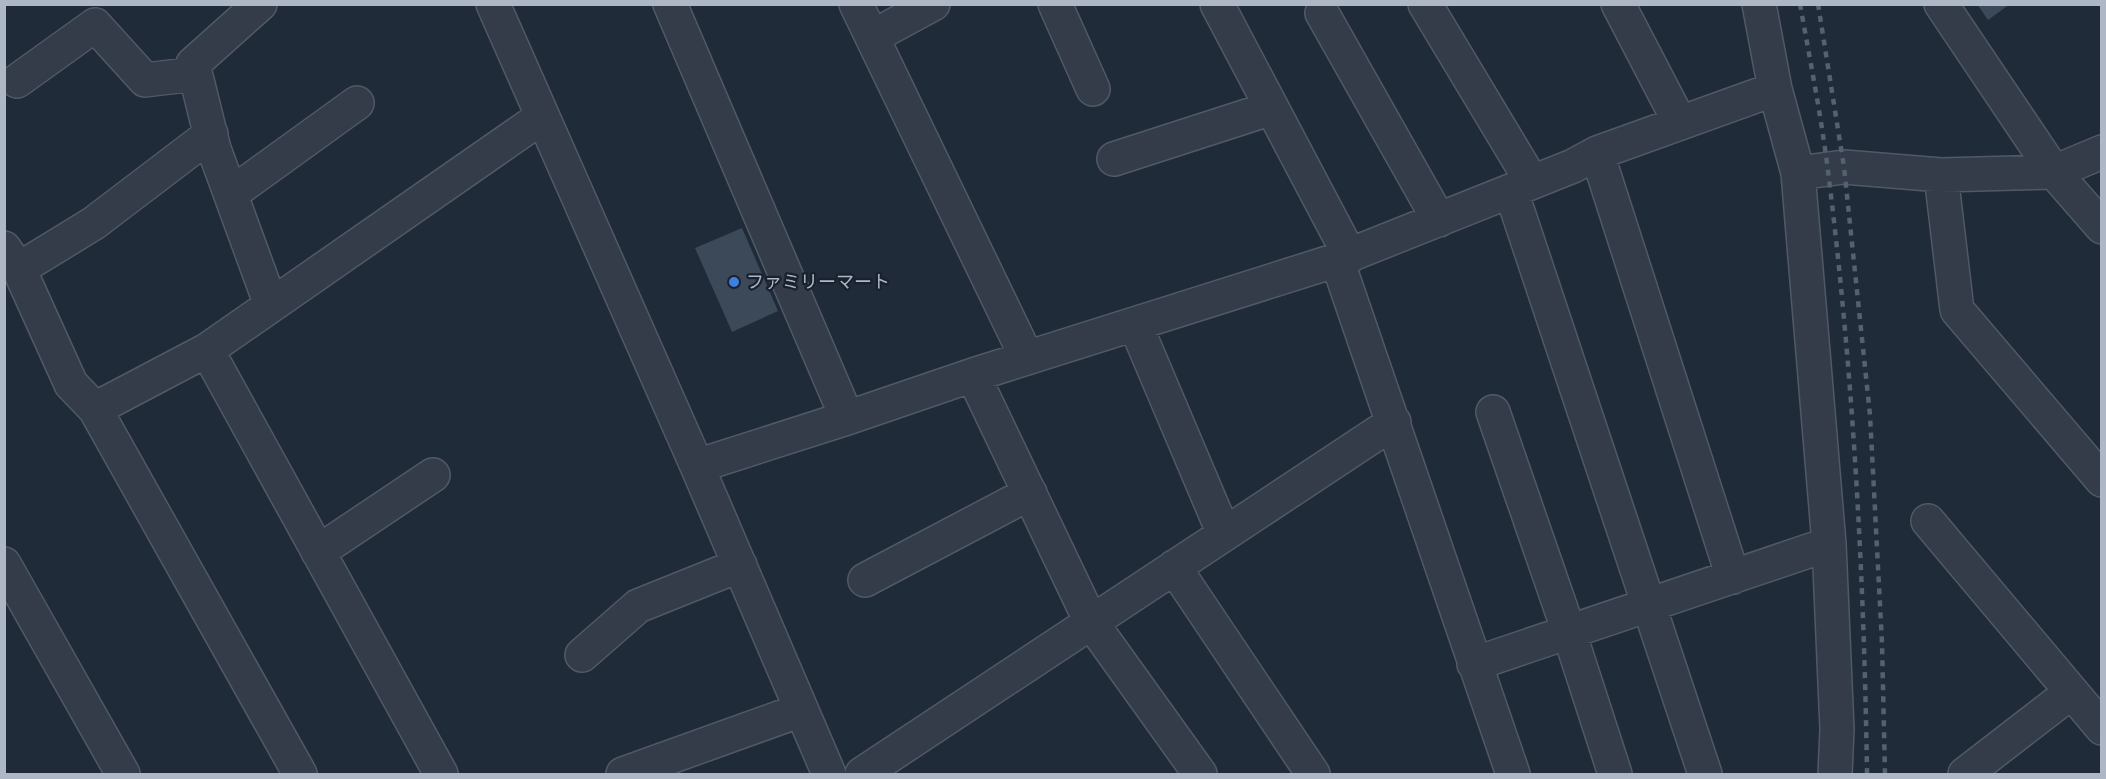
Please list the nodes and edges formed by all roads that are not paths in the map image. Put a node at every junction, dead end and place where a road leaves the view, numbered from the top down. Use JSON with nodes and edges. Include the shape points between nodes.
{"nodes":[{"id":1,"x":493,"y":4,"type":"edge"},
{"id":2,"x":670,"y":4,"type":"edge"},
{"id":3,"x":856,"y":4,"type":"edge"},
{"id":4,"x":933,"y":4,"type":"edge"},
{"id":5,"x":1054,"y":4,"type":"edge"},
{"id":6,"x":1217,"y":4,"type":"edge"},
{"id":7,"x":1425,"y":4,"type":"edge"},
{"id":8,"x":1618,"y":4,"type":"edge"},
{"id":9,"x":1759,"y":4,"type":"edge"},
{"id":10,"x":1941,"y":4,"type":"edge"},
{"id":11,"x":248,"y":8,"type":"edge"},
{"id":12,"x":1322,"y":14,"type":"dead end"},
{"id":13,"x":872,"y":37,"type":"junction"},
{"id":14,"x":195,"y":74,"type":"junction"},
{"id":15,"x":17,"y":81,"type":"dead end"},
{"id":16,"x":1775,"y":89,"type":"junction"},
{"id":17,"x":1094,"y":90,"type":"dead end"},
{"id":18,"x":357,"y":103,"type":"dead end"},
{"id":19,"x":1272,"y":108,"type":"junction"},
{"id":20,"x":542,"y":117,"type":"junction"},
{"id":21,"x":1680,"y":123,"type":"junction"},
{"id":22,"x":210,"y":134,"type":"junction"},
{"id":23,"x":2102,"y":152,"type":"edge"},
{"id":24,"x":1597,"y":153,"type":"junction"},
{"id":25,"x":1114,"y":159,"type":"dead end"},
{"id":26,"x":2054,"y":172,"type":"junction"},
{"id":27,"x":1798,"y":173,"type":"junction"},
{"id":28,"x":1941,"y":175,"type":"junction"},
{"id":29,"x":1521,"y":187,"type":"junction"},
{"id":30,"x":231,"y":194,"type":"junction"},
{"id":31,"x":1439,"y":220,"type":"junction"},
{"id":32,"x":2102,"y":227,"type":"edge"},
{"id":33,"x":12,"y":258,"type":"edge"},
{"id":34,"x":1344,"y":258,"type":"junction"},
{"id":35,"x":271,"y":305,"type":"junction"},
{"id":36,"x":1135,"y":324,"type":"junction"},
{"id":37,"x":207,"y":350,"type":"junction"},
{"id":38,"x":1027,"y":358,"type":"junction"},
{"id":39,"x":973,"y":375,"type":"junction"},
{"id":40,"x":95,"y":409,"type":"junction"},
{"id":41,"x":1493,"y":412,"type":"dead end"},
{"id":42,"x":847,"y":418,"type":"junction"},
{"id":43,"x":1394,"y":422,"type":"junction"},
{"id":44,"x":698,"y":466,"type":"junction"},
{"id":45,"x":433,"y":475,"type":"dead end"},
{"id":46,"x":2102,"y":480,"type":"edge"},
{"id":47,"x":1030,"y":494,"type":"junction"},
{"id":48,"x":1928,"y":521,"type":"dead end"},
{"id":49,"x":1224,"y":534,"type":"junction"},
{"id":50,"x":1829,"y":544,"type":"junction"},
{"id":51,"x":318,"y":552,"type":"junction"},
{"id":52,"x":4,"y":564,"type":"edge"},
{"id":53,"x":740,"y":566,"type":"junction"},
{"id":54,"x":1174,"y":567,"type":"junction"},
{"id":55,"x":1733,"y":577,"type":"junction"},
{"id":56,"x":865,"y":580,"type":"dead end"},
{"id":57,"x":1649,"y":605,"type":"junction"},
{"id":58,"x":1091,"y":622,"type":"junction"},
{"id":59,"x":1569,"y":632,"type":"junction"},
{"id":60,"x":582,"y":655,"type":"dead end"},
{"id":61,"x":1474,"y":664,"type":"junction"},
{"id":62,"x":2070,"y":693,"type":"junction"},
{"id":63,"x":801,"y":710,"type":"junction"},
{"id":64,"x":2102,"y":728,"type":"edge"},
{"id":65,"x":123,"y":774,"type":"edge"},
{"id":66,"x":300,"y":774,"type":"edge"},
{"id":67,"x":441,"y":774,"type":"edge"},
{"id":68,"x":623,"y":774,"type":"edge"},
{"id":69,"x":829,"y":774,"type":"edge"},
{"id":70,"x":862,"y":774,"type":"edge"},
{"id":71,"x":1200,"y":774,"type":"edge"},
{"id":72,"x":1313,"y":774,"type":"edge"},
{"id":73,"x":1513,"y":774,"type":"edge"},
{"id":74,"x":1615,"y":774,"type":"edge"},
{"id":75,"x":1705,"y":774,"type":"edge"},
{"id":76,"x":1835,"y":774,"type":"edge"},
{"id":77,"x":1965,"y":774,"type":"edge"}],
"edges":[{"from":1,"to":20,"type":"street"},
{"from":2,"to":42,"type":"street"},
{"from":3,"to":13,"type":"street"},
{"from":4,"to":13,"type":"street"},
{"from":5,"to":17,"type":"street"},
{"from":6,"to":19,"type":"street"},
{"from":7,"to":29,"type":"street"},
{"from":8,"to":21,"type":"street"},
{"from":9,"to":16,"type":"street"},
{"from":10,"to":26,"type":"street"},
{"from":11,"to":14,"type":"street","via":[[193,64]]},
{"from":12,"to":31,"type":"street"},
{"from":13,"to":38,"type":"street"},
{"from":14,"to":15,"type":"street","via":[[145,80],[95,25]]},
{"from":14,"to":22,"type":"street"},
{"from":16,"to":21,"type":"street"},
{"from":16,"to":27,"type":"street"},
{"from":18,"to":30,"type":"street"},
{"from":19,"to":25,"type":"street"},
{"from":19,"to":34,"type":"street"},
{"from":20,"to":35,"type":"street"},
{"from":20,"to":44,"type":"street"},
{"from":21,"to":24,"type":"street"},
{"from":22,"to":30,"type":"street"},
{"from":22,"to":33,"type":"street","via":[[94,223]]},
{"from":23,"to":26,"type":"street"},
{"from":24,"to":29,"type":"street"},
{"from":24,"to":55,"type":"street"},
{"from":26,"to":28,"type":"street"},
{"from":26,"to":32,"type":"street"},
{"from":27,"to":28,"type":"street","via":[[1844,167]]},
{"from":27,"to":50,"type":"street"},
{"from":28,"to":46,"type":"street","via":[[1957,310]]},
{"from":29,"to":31,"type":"street"},
{"from":29,"to":57,"type":"street"},
{"from":30,"to":35,"type":"street"},
{"from":31,"to":34,"type":"street"},
{"from":33,"to":40,"type":"street","via":[[70,384]]},
{"from":34,"to":36,"type":"street"},
{"from":34,"to":43,"type":"street"},
{"from":35,"to":37,"type":"street"},
{"from":36,"to":38,"type":"street"},
{"from":36,"to":49,"type":"street"},
{"from":37,"to":40,"type":"street"},
{"from":37,"to":51,"type":"street"},
{"from":38,"to":39,"type":"street"},
{"from":39,"to":42,"type":"street"},
{"from":39,"to":47,"type":"street"},
{"from":40,"to":66,"type":"street"},
{"from":41,"to":59,"type":"street"},
{"from":42,"to":44,"type":"street"},
{"from":43,"to":49,"type":"street"},
{"from":43,"to":61,"type":"street"},
{"from":44,"to":53,"type":"street"},
{"from":45,"to":51,"type":"street"},
{"from":47,"to":56,"type":"street"},
{"from":47,"to":58,"type":"street"},
{"from":48,"to":62,"type":"street"},
{"from":49,"to":54,"type":"street"},
{"from":50,"to":55,"type":"street"},
{"from":50,"to":76,"type":"street","via":[[1837,729]]},
{"from":51,"to":67,"type":"street"},
{"from":52,"to":65,"type":"street"},
{"from":53,"to":60,"type":"street","via":[[638,606]]},
{"from":53,"to":63,"type":"street"},
{"from":54,"to":58,"type":"street"},
{"from":54,"to":72,"type":"street"},
{"from":55,"to":57,"type":"street"},
{"from":57,"to":59,"type":"street"},
{"from":57,"to":75,"type":"street"},
{"from":58,"to":70,"type":"street"},
{"from":58,"to":71,"type":"street"},
{"from":59,"to":61,"type":"street"},
{"from":59,"to":74,"type":"street"},
{"from":61,"to":73,"type":"street"},
{"from":62,"to":64,"type":"street"},
{"from":62,"to":77,"type":"street"},
{"from":63,"to":68,"type":"street"},
{"from":63,"to":69,"type":"street"}]}
